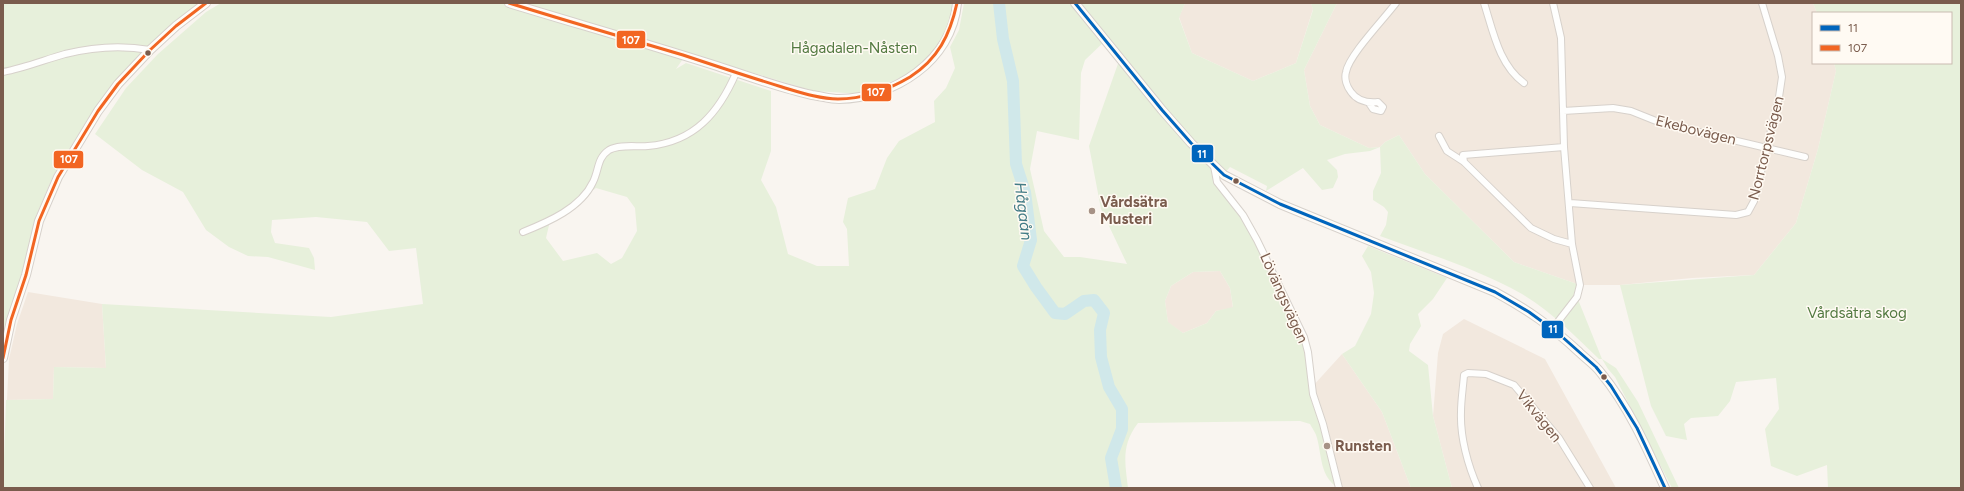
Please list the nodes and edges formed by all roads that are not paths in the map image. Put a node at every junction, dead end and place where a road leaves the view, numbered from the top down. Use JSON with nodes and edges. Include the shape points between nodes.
{"nodes":[{"id":1,"x":206,"y":3,"type":"edge"},
{"id":2,"x":509,"y":3,"type":"edge"},
{"id":3,"x":957,"y":3,"type":"edge"},
{"id":4,"x":1075,"y":3,"type":"edge"},
{"id":5,"x":1396,"y":3,"type":"edge"},
{"id":6,"x":1484,"y":3,"type":"edge"},
{"id":7,"x":1553,"y":3,"type":"edge"},
{"id":8,"x":1762,"y":3,"type":"edge"},
{"id":9,"x":150,"y":50,"type":"junction"},
{"id":10,"x":3,"y":72,"type":"edge"},
{"id":11,"x":736,"y":73,"type":"junction"},
{"id":12,"x":1524,"y":83,"type":"dead end"},
{"id":13,"x":1368,"y":103,"type":"dead end"},
{"id":14,"x":1563,"y":111,"type":"junction"},
{"id":15,"x":1439,"y":136,"type":"dead end"},
{"id":16,"x":1564,"y":147,"type":"junction"},
{"id":17,"x":1766,"y":148,"type":"junction"},
{"id":18,"x":1805,"y":157,"type":"dead end"},
{"id":19,"x":1464,"y":162,"type":"junction"},
{"id":20,"x":1214,"y":166,"type":"junction"},
{"id":21,"x":1570,"y":203,"type":"junction"},
{"id":22,"x":523,"y":232,"type":"dead end"},
{"id":23,"x":1572,"y":244,"type":"junction"},
{"id":24,"x":1553,"y":328,"type":"junction"},
{"id":25,"x":3,"y":358,"type":"edge"},
{"id":26,"x":1339,"y":488,"type":"edge"},
{"id":27,"x":1478,"y":488,"type":"edge"},
{"id":28,"x":1590,"y":488,"type":"edge"},
{"id":29,"x":1665,"y":488,"type":"edge"}],
"edges":[{"from":1,"to":9,"type":"street"},
{"from":2,"to":11,"type":"street"},
{"from":3,"to":11,"type":"street","via":[[952,28],[931,61],[900,83],[878,91],[858,97],[830,98]]},
{"from":4,"to":20,"type":"street","via":[[1162,110]]},
{"from":5,"to":13,"type":"street","via":[[1350,60],[1345,74],[1347,87],[1353,96]]},
{"from":6,"to":12,"type":"street","via":[[1503,60],[1515,77]]},
{"from":7,"to":14,"type":"street","via":[[1561,38]]},
{"from":8,"to":17,"type":"street","name":"Norrtorpsvägen","via":[[1782,77]]},
{"from":9,"to":10,"type":"street","via":[[115,46],[67,54]]},
{"from":9,"to":25,"type":"street","via":[[118,84],[98,111],[58,177],[39,221]]},
{"from":11,"to":22,"type":"street","via":[[727,93],[704,123],[688,134],[669,141],[650,146],[610,149],[600,158],[587,193],[550,221]]},
{"from":14,"to":16,"type":"street"},
{"from":14,"to":17,"type":"street","name":"Ekebovägen","via":[[1613,108],[1631,110],[1661,124]]},
{"from":15,"to":19,"type":"street","via":[[1447,151]]},
{"from":16,"to":19,"type":"street","via":[[1463,155]]},
{"from":16,"to":21,"type":"street"},
{"from":17,"to":18,"type":"street","name":"Ekebovägen"},
{"from":17,"to":21,"type":"street","name":"Norrtorpsvägen","via":[[1751,208],[1742,215]]},
{"from":19,"to":23,"type":"street","via":[[1531,228]]},
{"from":20,"to":24,"type":"street","via":[[1224,175],[1280,204],[1495,292]]},
{"from":20,"to":26,"type":"street","name":"Lövängsvägen","via":[[1217,182],[1257,240],[1304,337],[1313,394]]},
{"from":21,"to":23,"type":"street"},
{"from":23,"to":24,"type":"street","via":[[1580,285],[1577,297]]},
{"from":24,"to":29,"type":"street","via":[[1601,372],[1636,428]]},
{"from":27,"to":28,"type":"street","name":"Vikvägen","via":[[1462,432],[1464,375],[1468,373],[1486,374],[1514,385],[1560,438]]}]}
